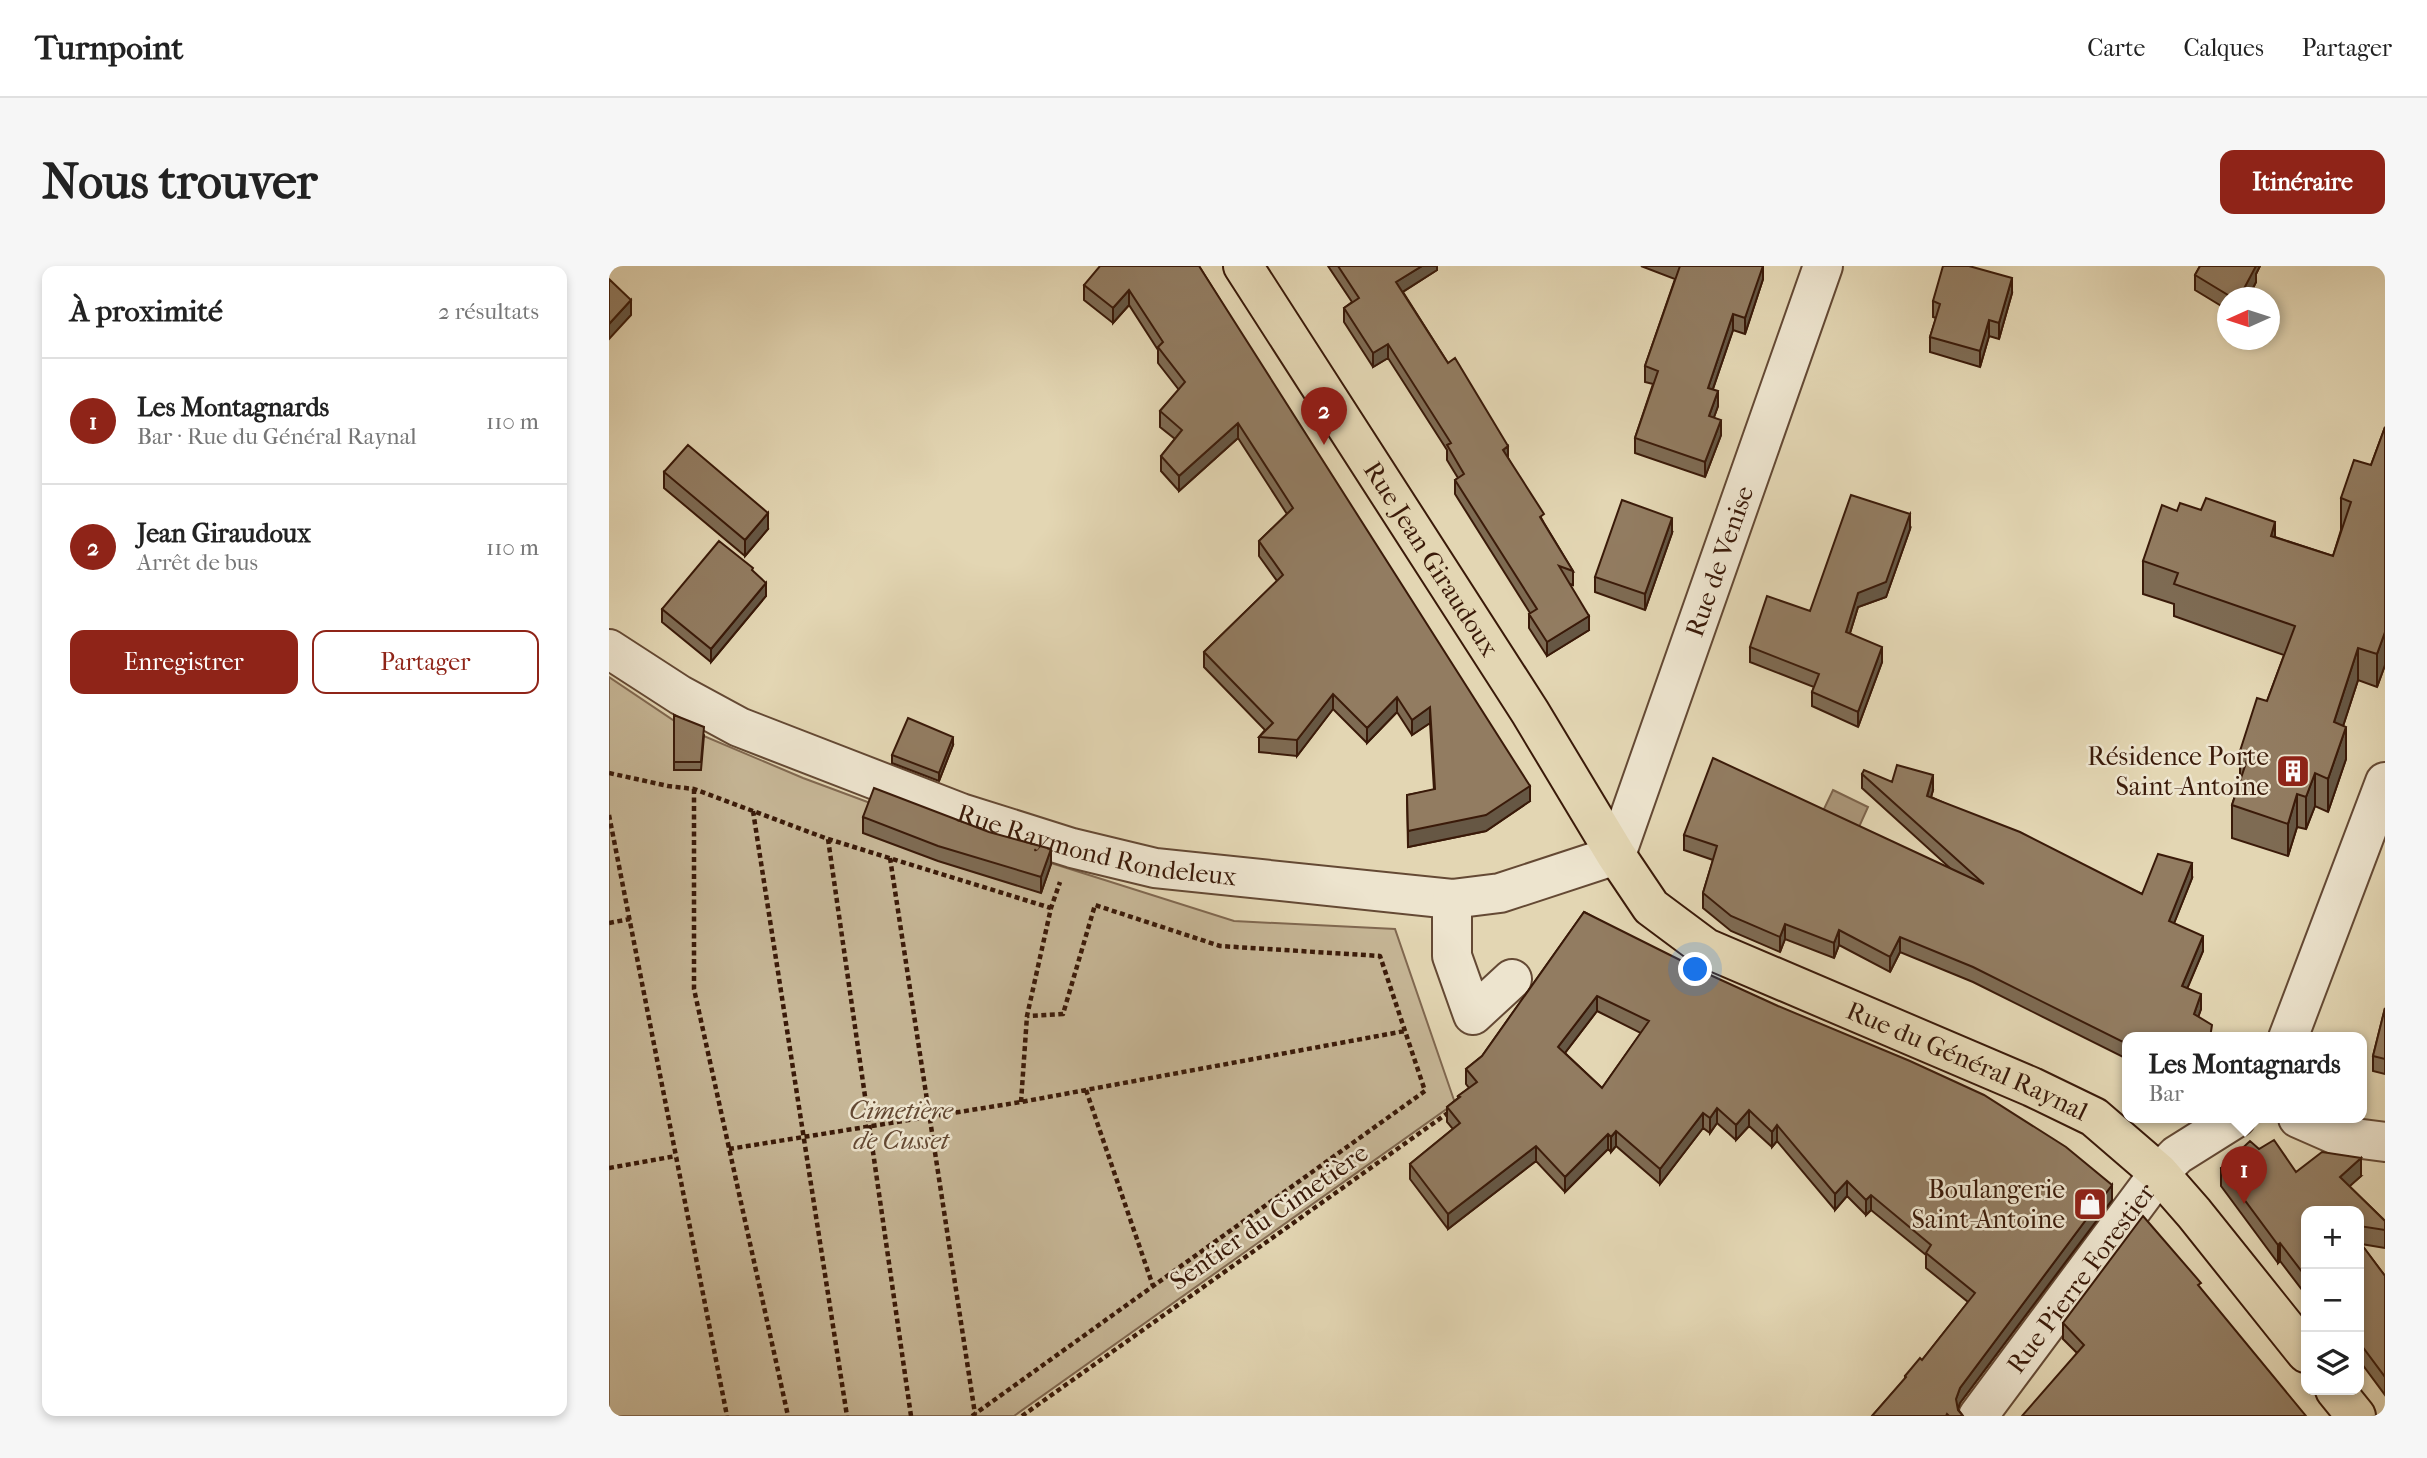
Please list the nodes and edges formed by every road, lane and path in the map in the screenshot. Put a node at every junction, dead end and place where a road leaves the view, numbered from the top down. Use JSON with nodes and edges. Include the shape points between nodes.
{"nodes":[{"id":1,"x":1243,"y":266,"type":"edge"},
{"id":2,"x":1823,"y":266,"type":"edge"},
{"id":3,"x":609,"y":649,"type":"edge"},
{"id":4,"x":609,"y":772,"type":"edge"},
{"id":5,"x":2385,"y":782,"type":"edge"},
{"id":6,"x":694,"y":789,"type":"junction"},
{"id":7,"x":753,"y":811,"type":"junction"},
{"id":8,"x":609,"y":815,"type":"edge"},
{"id":9,"x":828,"y":839,"type":"junction"},
{"id":10,"x":1072,"y":848,"type":"junction"},
{"id":11,"x":1616,"y":855,"type":"junction"},
{"id":12,"x":890,"y":858,"type":"junction"},
{"id":13,"x":1452,"y":899,"type":"junction"},
{"id":14,"x":1051,"y":908,"type":"junction"},
{"id":15,"x":630,"y":919,"type":"junction"},
{"id":16,"x":609,"y":923,"type":"edge"},
{"id":17,"x":1512,"y":979,"type":"dead end"},
{"id":18,"x":1027,"y":1016,"type":"junction"},
{"id":19,"x":1405,"y":1031,"type":"junction"},
{"id":20,"x":2290,"y":1032,"type":"edge"},
{"id":21,"x":1086,"y":1090,"type":"junction"},
{"id":22,"x":1021,"y":1102,"type":"junction"},
{"id":23,"x":1462,"y":1103,"type":"edge"},
{"id":24,"x":2111,"y":1116,"type":"edge"},
{"id":25,"x":930,"y":1117,"type":"junction"},
{"id":26,"x":2228,"y":1123,"type":"edge"},
{"id":27,"x":2309,"y":1123,"type":"edge"},
{"id":28,"x":869,"y":1127,"type":"junction"},
{"id":29,"x":804,"y":1137,"type":"junction"},
{"id":30,"x":2385,"y":1142,"type":"edge"},
{"id":31,"x":729,"y":1149,"type":"junction"},
{"id":32,"x":676,"y":1156,"type":"junction"},
{"id":33,"x":609,"y":1168,"type":"edge"},
{"id":34,"x":2159,"y":1173,"type":"junction"},
{"id":35,"x":1153,"y":1286,"type":"junction"},
{"id":36,"x":2301,"y":1347,"type":"edge"},
{"id":37,"x":2339,"y":1395,"type":"edge"},
{"id":38,"x":973,"y":1415,"type":"edge"},
{"id":39,"x":727,"y":1416,"type":"edge"},
{"id":40,"x":788,"y":1416,"type":"edge"},
{"id":41,"x":847,"y":1416,"type":"edge"},
{"id":42,"x":911,"y":1416,"type":"edge"},
{"id":43,"x":1021,"y":1416,"type":"edge"},
{"id":44,"x":1978,"y":1416,"type":"edge"},
{"id":45,"x":2356,"y":1416,"type":"edge"}],
"edges":[{"from":1,"to":11,"type":"main road","name":"Rue Jean Giraudoux"},
{"from":2,"to":11,"type":"street","name":"Rue de Venise"},
{"from":3,"to":10,"type":"street","name":"Rue Raymond Rondeleux","via":[[739,726],[961,813]]},
{"from":4,"to":6,"type":"path"},
{"from":5,"to":20,"type":"street"},
{"from":6,"to":7,"type":"path"},
{"from":6,"to":31,"type":"path","via":[[694,989]]},
{"from":7,"to":9,"type":"path"},
{"from":7,"to":29,"type":"path"},
{"from":8,"to":15,"type":"path"},
{"from":9,"to":12,"type":"path"},
{"from":9,"to":28,"type":"path"},
{"from":10,"to":13,"type":"street","name":"Rue Raymond Rondeleux","via":[[1155,868]]},
{"from":10,"to":14,"type":"path"},
{"from":11,"to":13,"type":"street","name":"Rue Raymond Rondeleux","via":[[1500,893]]},
{"from":11,"to":24,"type":"main road","name":"Rue du Général Raynal","via":[[1651,907],[1706,948]]},
{"from":12,"to":14,"type":"path"},
{"from":12,"to":25,"type":"path"},
{"from":13,"to":17,"type":"street","via":[[1452,956],[1473,1015]]},
{"from":14,"to":18,"type":"path"},
{"from":15,"to":16,"type":"path"},
{"from":15,"to":32,"type":"path"},
{"from":18,"to":19,"type":"path","via":[[1063,1014],[1095,905],[1220,946],[1380,956]]},
{"from":18,"to":22,"type":"path"},
{"from":19,"to":21,"type":"path"},
{"from":19,"to":35,"type":"path","via":[[1425,1091]]},
{"from":21,"to":22,"type":"path"},
{"from":21,"to":35,"type":"path"},
{"from":22,"to":25,"type":"path"},
{"from":23,"to":43,"type":"path","name":"Sentier du Cimetière"},
{"from":24,"to":34,"type":"main road","name":"Rue du Général Raynal"},
{"from":25,"to":28,"type":"path"},
{"from":25,"to":38,"type":"path"},
{"from":26,"to":34,"type":"street","name":"Rue Pierre Forestier","via":[[2177,1155]]},
{"from":27,"to":30,"type":"street","via":[[2339,1136]]},
{"from":28,"to":29,"type":"path"},
{"from":28,"to":42,"type":"path"},
{"from":29,"to":31,"type":"path"},
{"from":29,"to":41,"type":"path"},
{"from":31,"to":40,"type":"path"},
{"from":32,"to":33,"type":"path"},
{"from":32,"to":39,"type":"path"},
{"from":34,"to":36,"type":"main road","name":"Rue du Général Raynal"},
{"from":34,"to":44,"type":"street","name":"Rue Pierre Forestier"},
{"from":35,"to":38,"type":"path"},
{"from":37,"to":45,"type":"main road"}]}
